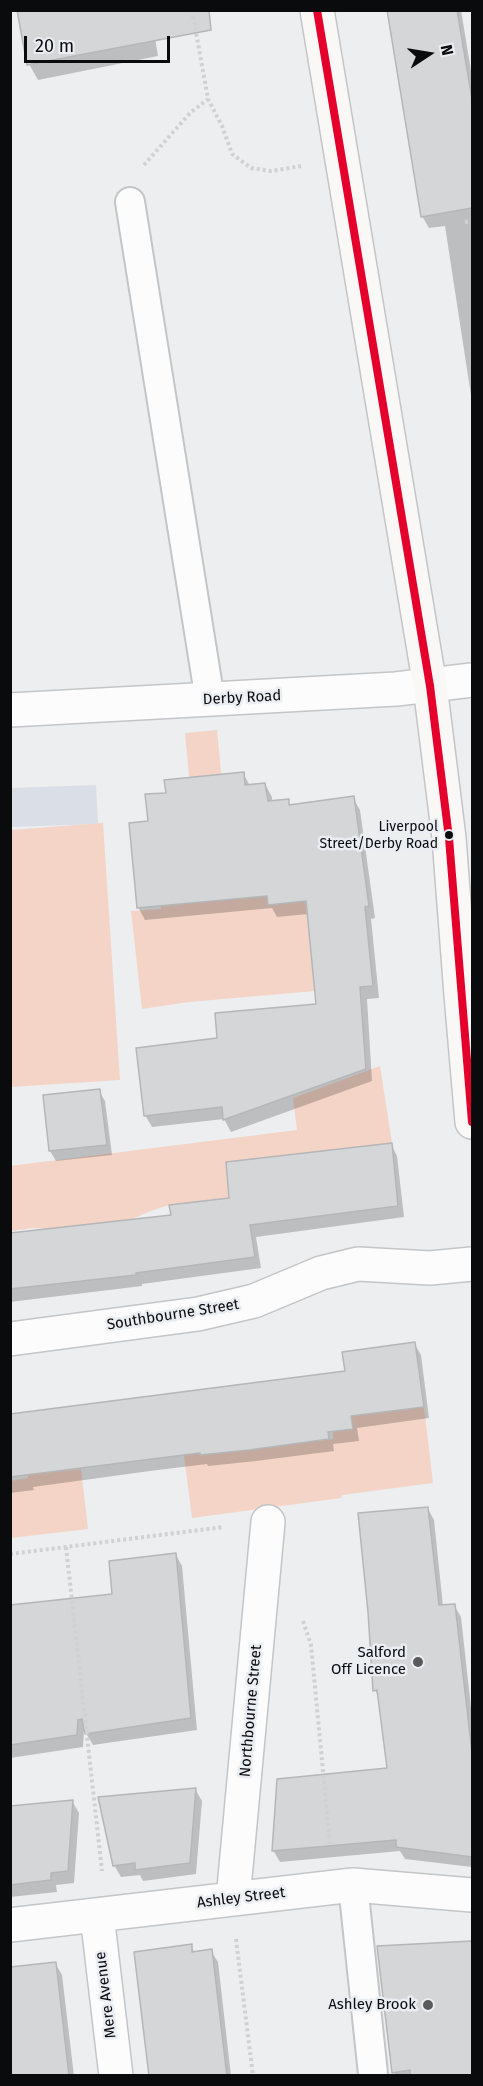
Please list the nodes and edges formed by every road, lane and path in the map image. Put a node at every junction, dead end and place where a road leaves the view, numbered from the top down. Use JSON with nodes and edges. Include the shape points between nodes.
{"nodes":[{"id":1,"x":192,"y":10,"type":"edge"},
{"id":2,"x":317,"y":10,"type":"edge"},
{"id":3,"x":208,"y":99,"type":"junction"},
{"id":4,"x":271,"y":171,"type":"dead end"},
{"id":5,"x":129,"y":202,"type":"joint"},
{"id":6,"x":472,"y":221,"type":"edge"},
{"id":7,"x":465,"y":222,"type":"dead end"},
{"id":8,"x":472,"y":680,"type":"edge"},
{"id":9,"x":430,"y":686,"type":"junction"},
{"id":10,"x":210,"y":700,"type":"junction"},
{"id":11,"x":10,"y":710,"type":"edge"},
{"id":12,"x":466,"y":996,"type":"edge"},
{"id":13,"x":472,"y":1122,"type":"edge"},
{"id":14,"x":472,"y":1264,"type":"edge"},
{"id":15,"x":10,"y":1339,"type":"edge"},
{"id":16,"x":268,"y":1522,"type":"dead end"},
{"id":17,"x":216,"y":1528,"type":"dead end"},
{"id":18,"x":66,"y":1546,"type":"junction"},
{"id":19,"x":10,"y":1554,"type":"edge"},
{"id":20,"x":299,"y":1612,"type":"dead end"},
{"id":21,"x":103,"y":1873,"type":"dead end"},
{"id":22,"x":343,"y":1886,"type":"junction"},
{"id":23,"x":472,"y":1895,"type":"edge"},
{"id":24,"x":233,"y":1899,"type":"junction"},
{"id":25,"x":97,"y":1915,"type":"junction"},
{"id":26,"x":10,"y":1925,"type":"edge"},
{"id":27,"x":236,"y":1941,"type":"dead end"},
{"id":28,"x":373,"y":2074,"type":"edge"},
{"id":29,"x":116,"y":2076,"type":"edge"},
{"id":30,"x":253,"y":2076,"type":"edge"}],
"edges":[{"from":1,"to":3,"type":"path"},
{"from":2,"to":9,"type":"street"},
{"from":3,"to":4,"type":"path","via":[[232,154],[251,168]]},
{"from":3,"to":5,"type":"path","via":[[190,113],[134,176]]},
{"from":5,"to":10,"type":"lane"},
{"from":6,"to":7,"type":"path"},
{"from":8,"to":9,"type":"street","name":"Derby Road"},
{"from":9,"to":10,"type":"street","name":"Derby Road"},
{"from":9,"to":12,"type":"street"},
{"from":10,"to":11,"type":"street","name":"Derby Road"},
{"from":12,"to":13,"type":"street"},
{"from":14,"to":15,"type":"street","name":"Southbourne Street","via":[[430,1268],[358,1264],[321,1273],[254,1301],[198,1314]]},
{"from":16,"to":24,"type":"street","name":"Northbourne Street"},
{"from":17,"to":18,"type":"path"},
{"from":18,"to":19,"type":"path"},
{"from":18,"to":21,"type":"path"},
{"from":20,"to":22,"type":"path","via":[[311,1645]]},
{"from":22,"to":23,"type":"street","name":"Ashley Street"},
{"from":22,"to":24,"type":"street","name":"Ashley Street"},
{"from":22,"to":28,"type":"lane"},
{"from":24,"to":25,"type":"street","name":"Ashley Street"},
{"from":25,"to":26,"type":"street","name":"Ashley Street"},
{"from":25,"to":29,"type":"street","name":"Mere Avenue"},
{"from":27,"to":30,"type":"path"}]}
